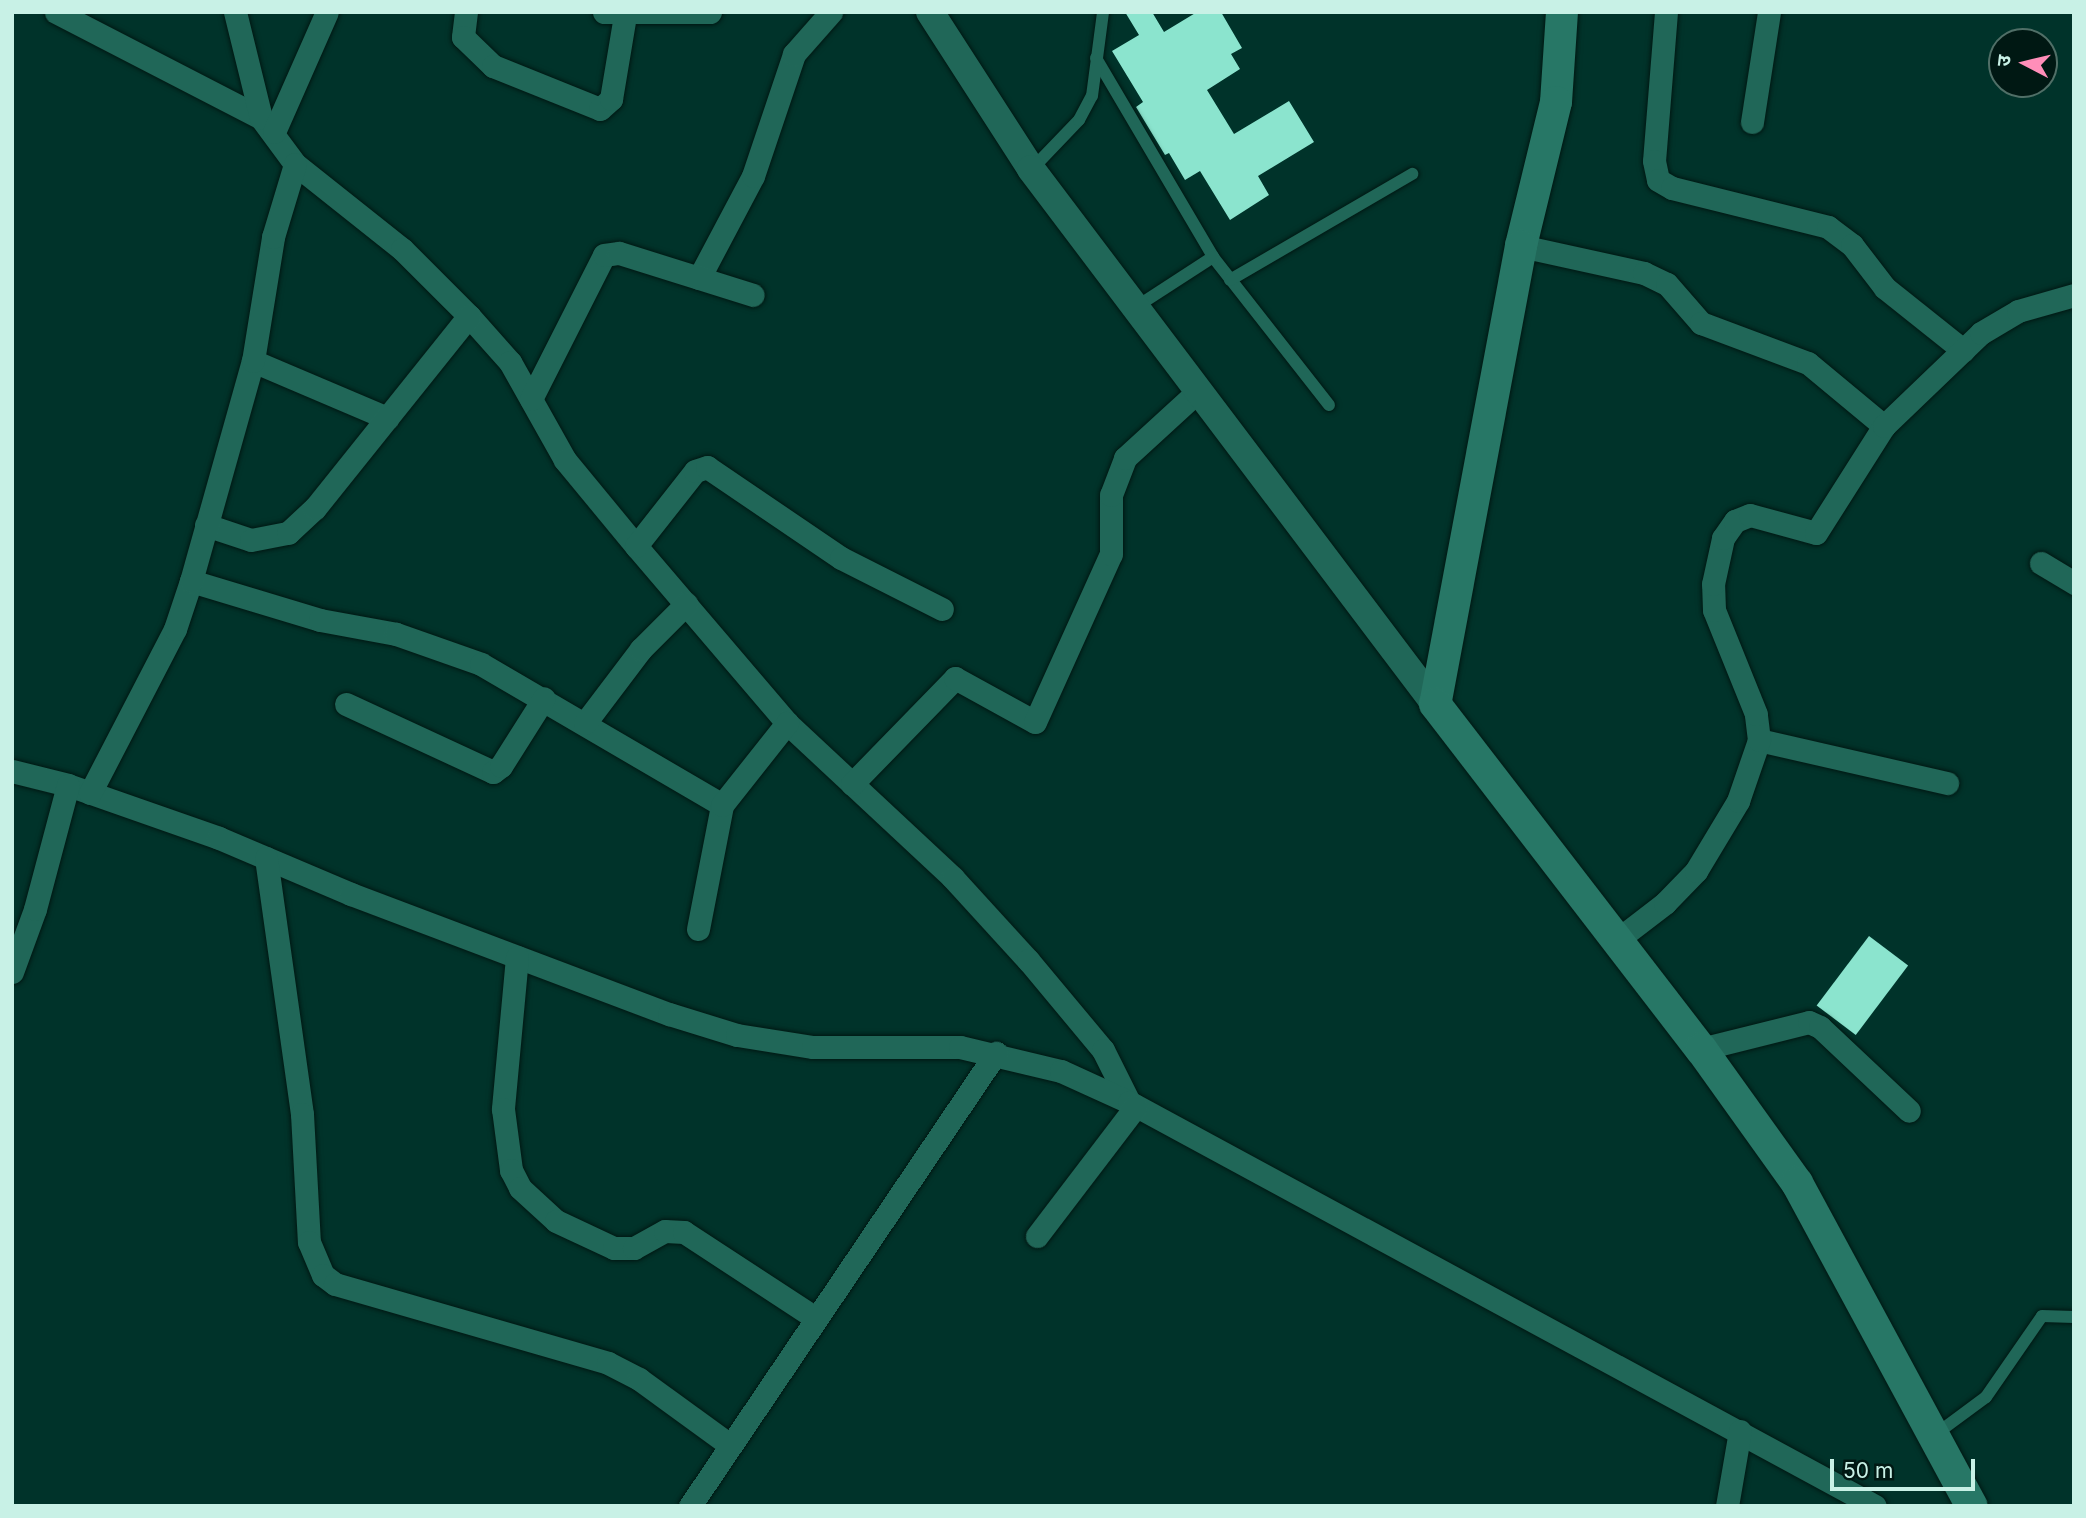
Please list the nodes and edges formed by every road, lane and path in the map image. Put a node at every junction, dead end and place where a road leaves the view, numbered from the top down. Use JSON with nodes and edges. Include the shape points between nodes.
{"nodes":[{"id":1,"x":56,"y":12,"type":"edge"},
{"id":2,"x":235,"y":12,"type":"edge"},
{"id":3,"x":327,"y":12,"type":"edge"},
{"id":4,"x":466,"y":12,"type":"edge"},
{"id":5,"x":710,"y":12,"type":"edge"},
{"id":6,"x":831,"y":12,"type":"edge"},
{"id":7,"x":930,"y":12,"type":"edge"},
{"id":8,"x":1103,"y":12,"type":"edge"},
{"id":9,"x":1562,"y":12,"type":"edge"},
{"id":10,"x":1666,"y":12,"type":"edge"},
{"id":11,"x":1769,"y":12,"type":"edge"},
{"id":12,"x":614,"y":13,"type":"edge"},
{"id":13,"x":1096,"y":58,"type":"junction"},
{"id":14,"x":1752,"y":122,"type":"dead end"},
{"id":15,"x":267,"y":125,"type":"junction"},
{"id":16,"x":295,"y":164,"type":"junction"},
{"id":17,"x":1031,"y":169,"type":"junction"},
{"id":18,"x":1412,"y":174,"type":"dead end"},
{"id":19,"x":1521,"y":246,"type":"junction"},
{"id":20,"x":1213,"y":257,"type":"junction"},
{"id":21,"x":699,"y":278,"type":"junction"},
{"id":22,"x":1230,"y":279,"type":"junction"},
{"id":23,"x":2074,"y":295,"type":"edge"},
{"id":24,"x":753,"y":296,"type":"dead end"},
{"id":25,"x":1135,"y":307,"type":"junction"},
{"id":26,"x":469,"y":316,"type":"junction"},
{"id":27,"x":1964,"y":350,"type":"junction"},
{"id":28,"x":253,"y":360,"type":"junction"},
{"id":29,"x":1198,"y":391,"type":"junction"},
{"id":30,"x":531,"y":399,"type":"junction"},
{"id":31,"x":1329,"y":405,"type":"dead end"},
{"id":32,"x":387,"y":418,"type":"junction"},
{"id":33,"x":1884,"y":426,"type":"junction"},
{"id":34,"x":206,"y":526,"type":"junction"},
{"id":35,"x":635,"y":546,"type":"junction"},
{"id":36,"x":2041,"y":563,"type":"dead end"},
{"id":37,"x":191,"y":581,"type":"junction"},
{"id":38,"x":2074,"y":583,"type":"edge"},
{"id":39,"x":686,"y":604,"type":"junction"},
{"id":40,"x":942,"y":609,"type":"dead end"},
{"id":41,"x":544,"y":698,"type":"junction"},
{"id":42,"x":346,"y":704,"type":"dead end"},
{"id":43,"x":1435,"y":704,"type":"junction"},
{"id":44,"x":585,"y":723,"type":"junction"},
{"id":45,"x":787,"y":723,"type":"junction"},
{"id":46,"x":1759,"y":740,"type":"junction"},
{"id":47,"x":12,"y":771,"type":"edge"},
{"id":48,"x":1947,"y":783,"type":"dead end"},
{"id":49,"x":852,"y":784,"type":"junction"},
{"id":50,"x":68,"y":785,"type":"junction"},
{"id":51,"x":90,"y":793,"type":"junction"},
{"id":52,"x":722,"y":805,"type":"junction"},
{"id":53,"x":266,"y":858,"type":"junction"},
{"id":54,"x":698,"y":929,"type":"dead end"},
{"id":55,"x":1617,"y":940,"type":"junction"},
{"id":56,"x":517,"y":957,"type":"junction"},
{"id":57,"x":12,"y":972,"type":"edge"},
{"id":58,"x":1700,"y":1049,"type":"junction"},
{"id":59,"x":996,"y":1053,"type":"junction"},
{"id":60,"x":1132,"y":1104,"type":"junction"},
{"id":61,"x":1909,"y":1111,"type":"dead end"},
{"id":62,"x":1037,"y":1236,"type":"dead end"},
{"id":63,"x":814,"y":1317,"type":"junction"},
{"id":64,"x":2074,"y":1317,"type":"edge"},
{"id":65,"x":1740,"y":1431,"type":"junction"},
{"id":66,"x":1933,"y":1437,"type":"junction"},
{"id":67,"x":730,"y":1445,"type":"junction"},
{"id":68,"x":690,"y":1506,"type":"edge"},
{"id":69,"x":1727,"y":1506,"type":"edge"},
{"id":70,"x":1875,"y":1506,"type":"edge"},
{"id":71,"x":1972,"y":1506,"type":"edge"}],
"edges":[{"from":1,"to":15,"type":"street"},
{"from":2,"to":15,"type":"street"},
{"from":3,"to":15,"type":"street"},
{"from":4,"to":12,"type":"street","via":[[463,37],[493,66],[600,109],[611,99]]},
{"from":5,"to":12,"type":"street"},
{"from":6,"to":21,"type":"street","via":[[794,54],[753,176]]},
{"from":7,"to":17,"type":"street"},
{"from":8,"to":13,"type":"lane"},
{"from":9,"to":19,"type":"main road","via":[[1556,102]]},
{"from":10,"to":27,"type":"street","via":[[1654,161],[1658,180],[1672,188],[1828,227],[1852,245],[1909,310]]},
{"from":11,"to":14,"type":"street"},
{"from":13,"to":17,"type":"lane","via":[[1092,96],[1079,120]]},
{"from":13,"to":20,"type":"lane"},
{"from":15,"to":16,"type":"street"},
{"from":16,"to":26,"type":"street","via":[[401,249]]},
{"from":16,"to":28,"type":"street","via":[[273,237]]},
{"from":17,"to":25,"type":"street"},
{"from":18,"to":22,"type":"lane"},
{"from":19,"to":33,"type":"street","via":[[1644,273],[1667,284],[1700,323],[1808,363]]},
{"from":19,"to":43,"type":"main road"},
{"from":20,"to":22,"type":"lane"},
{"from":20,"to":25,"type":"lane"},
{"from":21,"to":24,"type":"street"},
{"from":21,"to":30,"type":"street","via":[[619,253],[604,255]]},
{"from":22,"to":31,"type":"lane"},
{"from":23,"to":27,"type":"street","via":[[2018,311]]},
{"from":25,"to":29,"type":"street"},
{"from":26,"to":30,"type":"street","via":[[510,362]]},
{"from":26,"to":32,"type":"street"},
{"from":27,"to":33,"type":"street"},
{"from":28,"to":32,"type":"street"},
{"from":28,"to":34,"type":"street"},
{"from":29,"to":43,"type":"street"},
{"from":29,"to":49,"type":"street","via":[[1125,458],[1111,495],[1111,554],[1035,722],[955,678]]},
{"from":30,"to":35,"type":"street","via":[[565,460]]},
{"from":32,"to":34,"type":"street","via":[[288,533],[274,540],[251,540]]},
{"from":33,"to":46,"type":"street","via":[[1816,533],[1750,515],[1735,521],[1723,538],[1713,584],[1714,610],[1756,714]]},
{"from":34,"to":37,"type":"street"},
{"from":35,"to":39,"type":"street"},
{"from":35,"to":40,"type":"street","via":[[695,471],[707,467],[841,558]]},
{"from":36,"to":38,"type":"street"},
{"from":37,"to":41,"type":"street","via":[[320,620],[396,634],[481,664]]},
{"from":37,"to":51,"type":"street","via":[[175,629]]},
{"from":39,"to":44,"type":"street","via":[[641,649]]},
{"from":39,"to":45,"type":"street"},
{"from":41,"to":42,"type":"street","via":[[501,766],[489,772]]},
{"from":41,"to":44,"type":"street"},
{"from":43,"to":55,"type":"main road"},
{"from":44,"to":52,"type":"street"},
{"from":45,"to":49,"type":"street"},
{"from":45,"to":52,"type":"street"},
{"from":46,"to":48,"type":"street"},
{"from":46,"to":55,"type":"street","via":[[1738,801],[1696,871],[1665,903]]},
{"from":47,"to":50,"type":"street"},
{"from":49,"to":60,"type":"street","via":[[953,878],[1028,960],[1103,1050]]},
{"from":50,"to":51,"type":"street"},
{"from":50,"to":57,"type":"street","via":[[35,909]]},
{"from":51,"to":53,"type":"street"},
{"from":52,"to":54,"type":"street"},
{"from":53,"to":56,"type":"street"},
{"from":53,"to":67,"type":"street","via":[[302,1114],[309,1242],[323,1275],[335,1284],[607,1363],[639,1379]]},
{"from":55,"to":58,"type":"main road"},
{"from":56,"to":59,"type":"street","via":[[737,1035],[813,1047],[946,1046]]},
{"from":56,"to":63,"type":"street","via":[[503,1110],[511,1170],[520,1188],[556,1221],[614,1248],[634,1248],[665,1231],[684,1232]]},
{"from":58,"to":61,"type":"street","via":[[1809,1022],[1820,1027]]},
{"from":58,"to":66,"type":"main road","via":[[1797,1183]]},
{"from":59,"to":60,"type":"street","via":[[1060,1071]]},
{"from":59,"to":63,"type":"street"},
{"from":60,"to":62,"type":"street"},
{"from":60,"to":65,"type":"street"},
{"from":63,"to":67,"type":"street"},
{"from":64,"to":66,"type":"lane","via":[[2042,1317],[1986,1397]]},
{"from":65,"to":69,"type":"street"},
{"from":65,"to":70,"type":"street"},
{"from":66,"to":71,"type":"main road"},
{"from":67,"to":68,"type":"street"}]}
